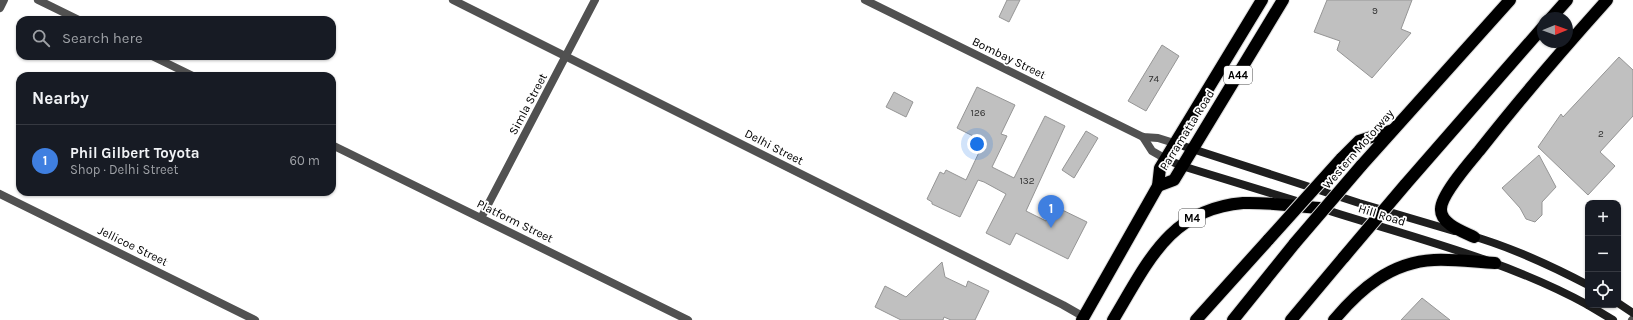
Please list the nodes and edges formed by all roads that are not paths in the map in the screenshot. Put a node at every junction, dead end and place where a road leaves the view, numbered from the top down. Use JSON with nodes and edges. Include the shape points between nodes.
{"nodes":[{"id":1,"x":4,"y":0,"type":"edge"},
{"id":2,"x":38,"y":0,"type":"edge"},
{"id":3,"x":453,"y":0,"type":"edge"},
{"id":4,"x":595,"y":0,"type":"edge"},
{"id":5,"x":865,"y":0,"type":"edge"},
{"id":6,"x":1262,"y":0,"type":"edge"},
{"id":7,"x":1282,"y":0,"type":"edge"},
{"id":8,"x":1510,"y":0,"type":"edge"},
{"id":9,"x":1567,"y":0,"type":"edge"},
{"id":10,"x":1607,"y":0,"type":"edge"},
{"id":11,"x":0,"y":8,"type":"edge"},
{"id":12,"x":1556,"y":12,"type":"edge"},
{"id":13,"x":71,"y":16,"type":"edge"},
{"id":14,"x":1537,"y":34,"type":"edge"},
{"id":15,"x":566,"y":57,"type":"junction"},
{"id":16,"x":160,"y":60,"type":"edge"},
{"id":17,"x":185,"y":72,"type":"edge"},
{"id":18,"x":1393,"y":130,"type":"junction"},
{"id":19,"x":1143,"y":138,"type":"junction"},
{"id":20,"x":1174,"y":143,"type":"junction"},
{"id":21,"x":336,"y":146,"type":"edge"},
{"id":22,"x":1192,"y":149,"type":"junction"},
{"id":23,"x":1166,"y":159,"type":"junction"},
{"id":24,"x":1182,"y":166,"type":"junction"},
{"id":25,"x":1158,"y":186,"type":"junction"},
{"id":26,"x":0,"y":194,"type":"edge"},
{"id":27,"x":1319,"y":208,"type":"junction"},
{"id":28,"x":482,"y":218,"type":"junction"},
{"id":29,"x":1474,"y":237,"type":"junction"},
{"id":30,"x":1496,"y":263,"type":"junction"},
{"id":31,"x":1585,"y":283,"type":"edge"},
{"id":32,"x":1585,"y":303,"type":"edge"},
{"id":33,"x":1621,"y":306,"type":"edge"},
{"id":34,"x":1593,"y":308,"type":"edge"},
{"id":35,"x":1633,"y":313,"type":"edge"},
{"id":36,"x":1083,"y":319,"type":"edge"},
{"id":37,"x":254,"y":320,"type":"edge"},
{"id":38,"x":688,"y":320,"type":"edge"},
{"id":39,"x":1113,"y":320,"type":"edge"},
{"id":40,"x":1196,"y":320,"type":"edge"},
{"id":41,"x":1233,"y":320,"type":"edge"},
{"id":42,"x":1291,"y":320,"type":"edge"},
{"id":43,"x":1334,"y":320,"type":"edge"},
{"id":44,"x":1613,"y":320,"type":"edge"}],
"edges":[{"from":1,"to":11,"type":"street"},
{"from":2,"to":13,"type":"street"},
{"from":3,"to":15,"type":"street","name":"Delhi Street"},
{"from":4,"to":15,"type":"street","name":"Simla Street"},
{"from":5,"to":19,"type":"street","name":"Bombay Street"},
{"from":6,"to":20,"type":"highway","name":"Parramatta Road","number":"A44"},
{"from":7,"to":22,"type":"highway","name":"Parramatta Road","number":"A44"},
{"from":8,"to":18,"type":"highway","name":"Western Motorway"},
{"from":9,"to":12,"type":"highway"},
{"from":10,"to":29,"type":"highway","via":[[1502,122],[1446,194],[1441,209],[1442,216],[1453,226]]},
{"from":14,"to":42,"type":"highway","bridge":true},
{"from":15,"to":28,"type":"street","name":"Simla Street"},
{"from":15,"to":36,"type":"street","name":"Delhi Street","via":[[1056,302]]},
{"from":16,"to":17,"type":"street"},
{"from":18,"to":40,"type":"highway","bridge":true,"via":[[1359,141]]},
{"from":18,"to":41,"type":"highway","name":"Western Motorway","bridge":true,"via":[[1295,243]]},
{"from":19,"to":20,"type":"street","name":"Bombay Street","via":[[1158,138]]},
{"from":19,"to":23,"type":"street","name":"Bombay Street","via":[[1152,151]]},
{"from":20,"to":22,"type":"main road","name":"Hill Road"},
{"from":20,"to":23,"type":"highway","name":"Parramatta Road","number":"A44"},
{"from":21,"to":28,"type":"street","name":"Platform Street"},
{"from":22,"to":24,"type":"highway","name":"Parramatta Road","number":"A44"},
{"from":22,"to":29,"type":"main road","name":"Hill Road"},
{"from":23,"to":24,"type":"main road","name":"Hill Road"},
{"from":23,"to":25,"type":"highway","name":"Parramatta Road","number":"A44","via":[[1160,168]]},
{"from":24,"to":25,"type":"highway","name":"Parramatta Road","number":"A44","via":[[1174,180]]},
{"from":24,"to":27,"type":"main road","name":"Hill Road"},
{"from":25,"to":36,"type":"highway","name":"Parramatta Road","number":"A44"},
{"from":26,"to":37,"type":"street","name":"Jellicoe Street"},
{"from":27,"to":30,"type":"main road","name":"Hill Road"},
{"from":27,"to":39,"type":"highway","number":"M4","via":[[1244,203],[1222,206],[1195,216],[1160,244]]},
{"from":28,"to":38,"type":"street","name":"Platform Street"},
{"from":29,"to":31,"type":"main road","name":"Hill Road","via":[[1549,265]]},
{"from":30,"to":32,"type":"main road","name":"Hill Road","via":[[1537,279]]},
{"from":30,"to":43,"type":"highway","via":[[1433,260],[1404,266],[1373,281],[1358,293]]},
{"from":33,"to":35,"type":"main road"},
{"from":34,"to":44,"type":"main road","name":"Hill Road"}]}
